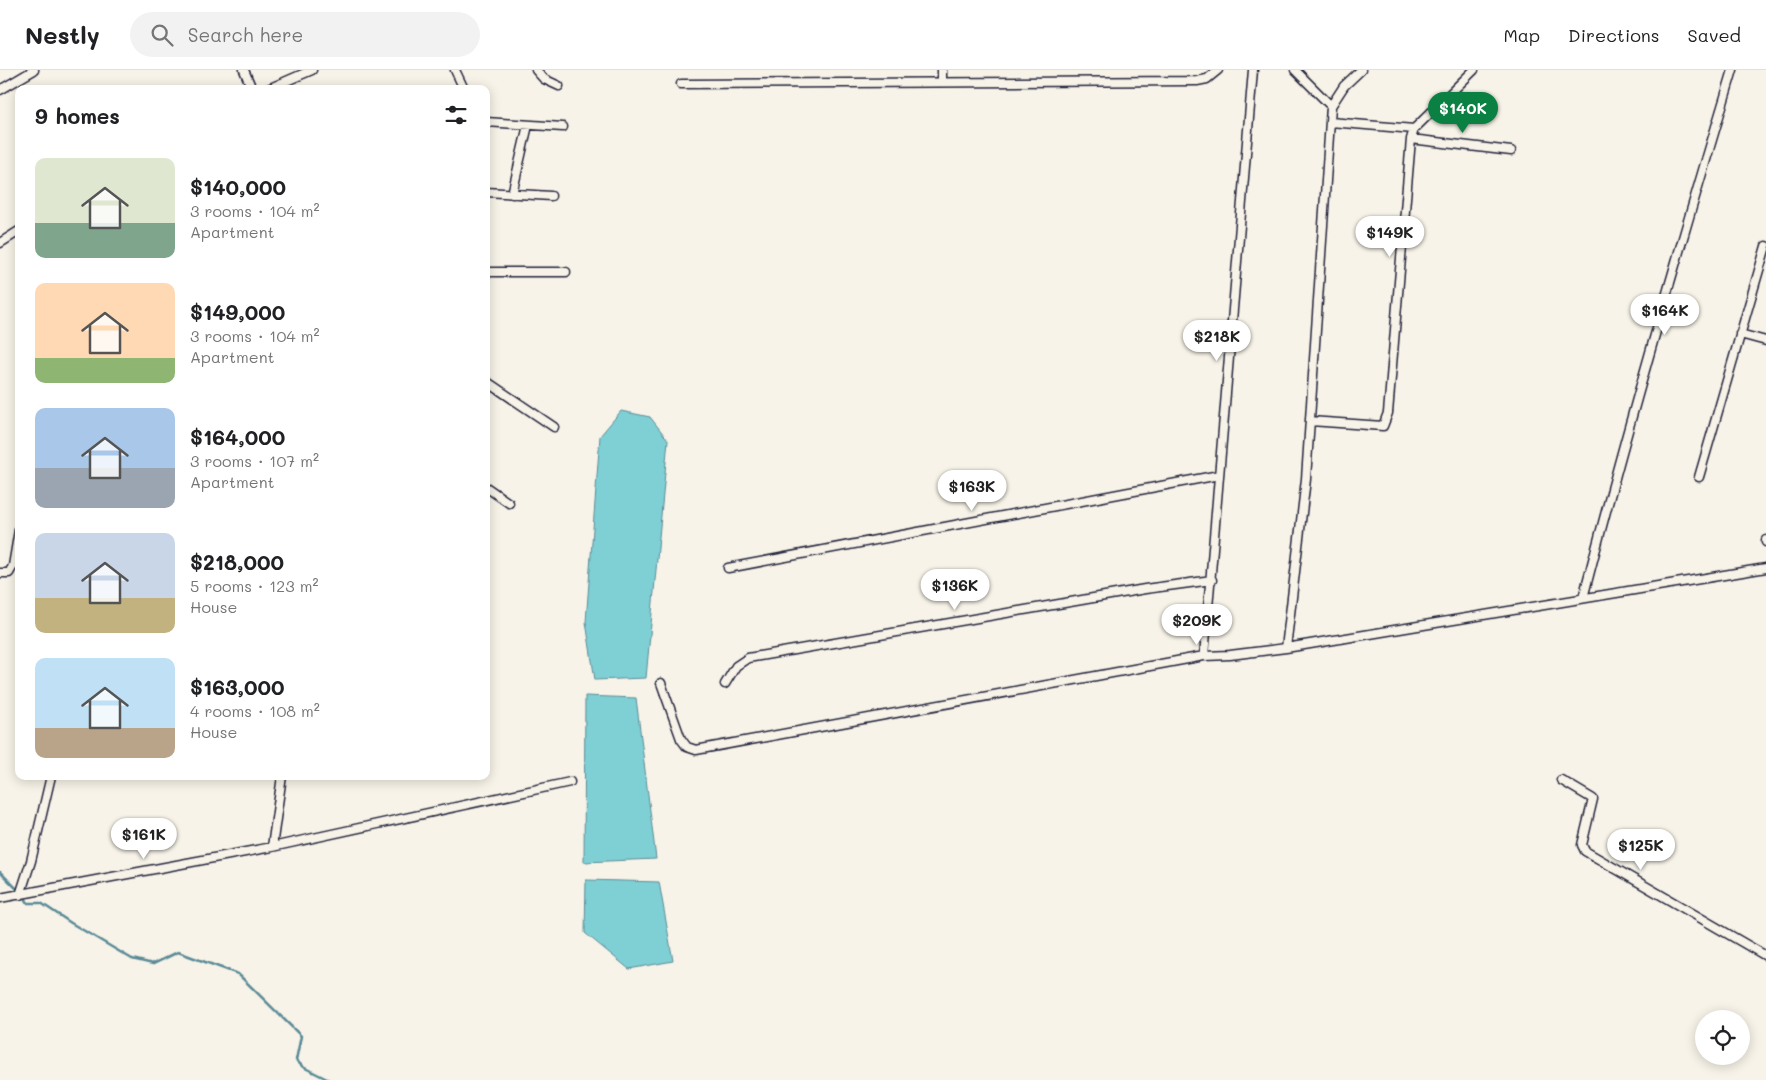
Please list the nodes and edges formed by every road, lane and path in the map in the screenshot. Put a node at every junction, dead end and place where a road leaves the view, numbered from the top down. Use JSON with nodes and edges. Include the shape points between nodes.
{"nodes":[{"id":1,"x":34,"y":70,"type":"edge"},
{"id":2,"x":244,"y":70,"type":"edge"},
{"id":3,"x":312,"y":70,"type":"edge"},
{"id":4,"x":455,"y":70,"type":"edge"},
{"id":5,"x":536,"y":70,"type":"edge"},
{"id":6,"x":942,"y":70,"type":"edge"},
{"id":7,"x":1218,"y":70,"type":"edge"},
{"id":8,"x":1252,"y":70,"type":"edge"},
{"id":9,"x":1295,"y":70,"type":"edge"},
{"id":10,"x":1361,"y":70,"type":"edge"},
{"id":11,"x":1474,"y":70,"type":"edge"},
{"id":12,"x":1733,"y":70,"type":"edge"},
{"id":13,"x":942,"y":81,"type":"junction"},
{"id":14,"x":681,"y":84,"type":"dead end"},
{"id":15,"x":250,"y":85,"type":"edge"},
{"id":16,"x":277,"y":85,"type":"edge"},
{"id":17,"x":462,"y":85,"type":"edge"},
{"id":18,"x":559,"y":86,"type":"dead end"},
{"id":19,"x":0,"y":90,"type":"edge"},
{"id":20,"x":1332,"y":106,"type":"junction"},
{"id":21,"x":490,"y":122,"type":"edge"},
{"id":22,"x":1330,"y":122,"type":"junction"},
{"id":23,"x":528,"y":125,"type":"junction"},
{"id":24,"x":563,"y":127,"type":"dead end"},
{"id":25,"x":1414,"y":129,"type":"junction"},
{"id":26,"x":1411,"y":139,"type":"junction"},
{"id":27,"x":1511,"y":151,"type":"dead end"},
{"id":28,"x":490,"y":192,"type":"edge"},
{"id":29,"x":512,"y":194,"type":"junction"},
{"id":30,"x":551,"y":196,"type":"dead end"},
{"id":31,"x":15,"y":234,"type":"edge"},
{"id":32,"x":0,"y":243,"type":"edge"},
{"id":33,"x":1766,"y":246,"type":"edge"},
{"id":34,"x":490,"y":272,"type":"edge"},
{"id":35,"x":566,"y":272,"type":"dead end"},
{"id":36,"x":1740,"y":334,"type":"junction"},
{"id":37,"x":1766,"y":342,"type":"edge"},
{"id":38,"x":490,"y":384,"type":"edge"},
{"id":39,"x":1310,"y":421,"type":"junction"},
{"id":40,"x":554,"y":426,"type":"dead end"},
{"id":41,"x":1219,"y":475,"type":"junction"},
{"id":42,"x":1699,"y":477,"type":"dead end"},
{"id":43,"x":490,"y":490,"type":"edge"},
{"id":44,"x":509,"y":503,"type":"dead end"},
{"id":45,"x":15,"y":554,"type":"edge"},
{"id":46,"x":728,"y":568,"type":"dead end"},
{"id":47,"x":1766,"y":568,"type":"edge"},
{"id":48,"x":0,"y":573,"type":"edge"},
{"id":49,"x":1212,"y":580,"type":"junction"},
{"id":50,"x":1583,"y":598,"type":"junction"},
{"id":51,"x":1286,"y":648,"type":"junction"},
{"id":52,"x":1204,"y":656,"type":"junction"},
{"id":53,"x":660,"y":683,"type":"dead end"},
{"id":54,"x":725,"y":684,"type":"dead end"},
{"id":55,"x":50,"y":780,"type":"edge"},
{"id":56,"x":281,"y":780,"type":"edge"},
{"id":57,"x":1561,"y":780,"type":"dead end"},
{"id":58,"x":570,"y":782,"type":"dead end"},
{"id":59,"x":272,"y":846,"type":"junction"},
{"id":60,"x":20,"y":895,"type":"junction"},
{"id":61,"x":0,"y":898,"type":"edge"},
{"id":62,"x":1766,"y":956,"type":"edge"}],
"edges":[{"from":1,"to":19,"type":"street"},
{"from":2,"to":15,"type":"street"},
{"from":3,"to":16,"type":"street"},
{"from":4,"to":17,"type":"street"},
{"from":5,"to":18,"type":"street","via":[[544,79]]},
{"from":6,"to":13,"type":"street"},
{"from":7,"to":13,"type":"street","via":[[1207,79],[1197,81]]},
{"from":8,"to":41,"type":"street"},
{"from":9,"to":20,"type":"street"},
{"from":10,"to":20,"type":"street","via":[[1344,86]]},
{"from":11,"to":25,"type":"street"},
{"from":12,"to":50,"type":"street","via":[[1663,300]]},
{"from":13,"to":14,"type":"street"},
{"from":20,"to":22,"type":"street"},
{"from":21,"to":23,"type":"street"},
{"from":22,"to":25,"type":"street"},
{"from":22,"to":39,"type":"street"},
{"from":23,"to":24,"type":"street"},
{"from":23,"to":29,"type":"street"},
{"from":25,"to":26,"type":"street"},
{"from":26,"to":27,"type":"street"},
{"from":26,"to":39,"type":"street","via":[[1388,413],[1382,426]]},
{"from":28,"to":29,"type":"street"},
{"from":29,"to":30,"type":"street"},
{"from":31,"to":32,"type":"street"},
{"from":33,"to":36,"type":"street"},
{"from":34,"to":35,"type":"street"},
{"from":36,"to":37,"type":"street"},
{"from":36,"to":42,"type":"street"},
{"from":38,"to":40,"type":"street"},
{"from":39,"to":51,"type":"street"},
{"from":41,"to":46,"type":"street"},
{"from":41,"to":49,"type":"street"},
{"from":43,"to":44,"type":"street"},
{"from":45,"to":48,"type":"street","via":[[9,573]]},
{"from":47,"to":50,"type":"street"},
{"from":49,"to":52,"type":"street"},
{"from":49,"to":54,"type":"street","via":[[748,658],[736,666]]},
{"from":50,"to":51,"type":"street"},
{"from":51,"to":52,"type":"street"},
{"from":52,"to":53,"type":"street","via":[[696,750],[686,747],[681,739]]},
{"from":55,"to":60,"type":"street"},
{"from":56,"to":59,"type":"street"},
{"from":57,"to":62,"type":"street","via":[[1593,799],[1582,845],[1585,851]]},
{"from":58,"to":59,"type":"street"},
{"from":59,"to":60,"type":"street"},
{"from":60,"to":61,"type":"street"}]}
